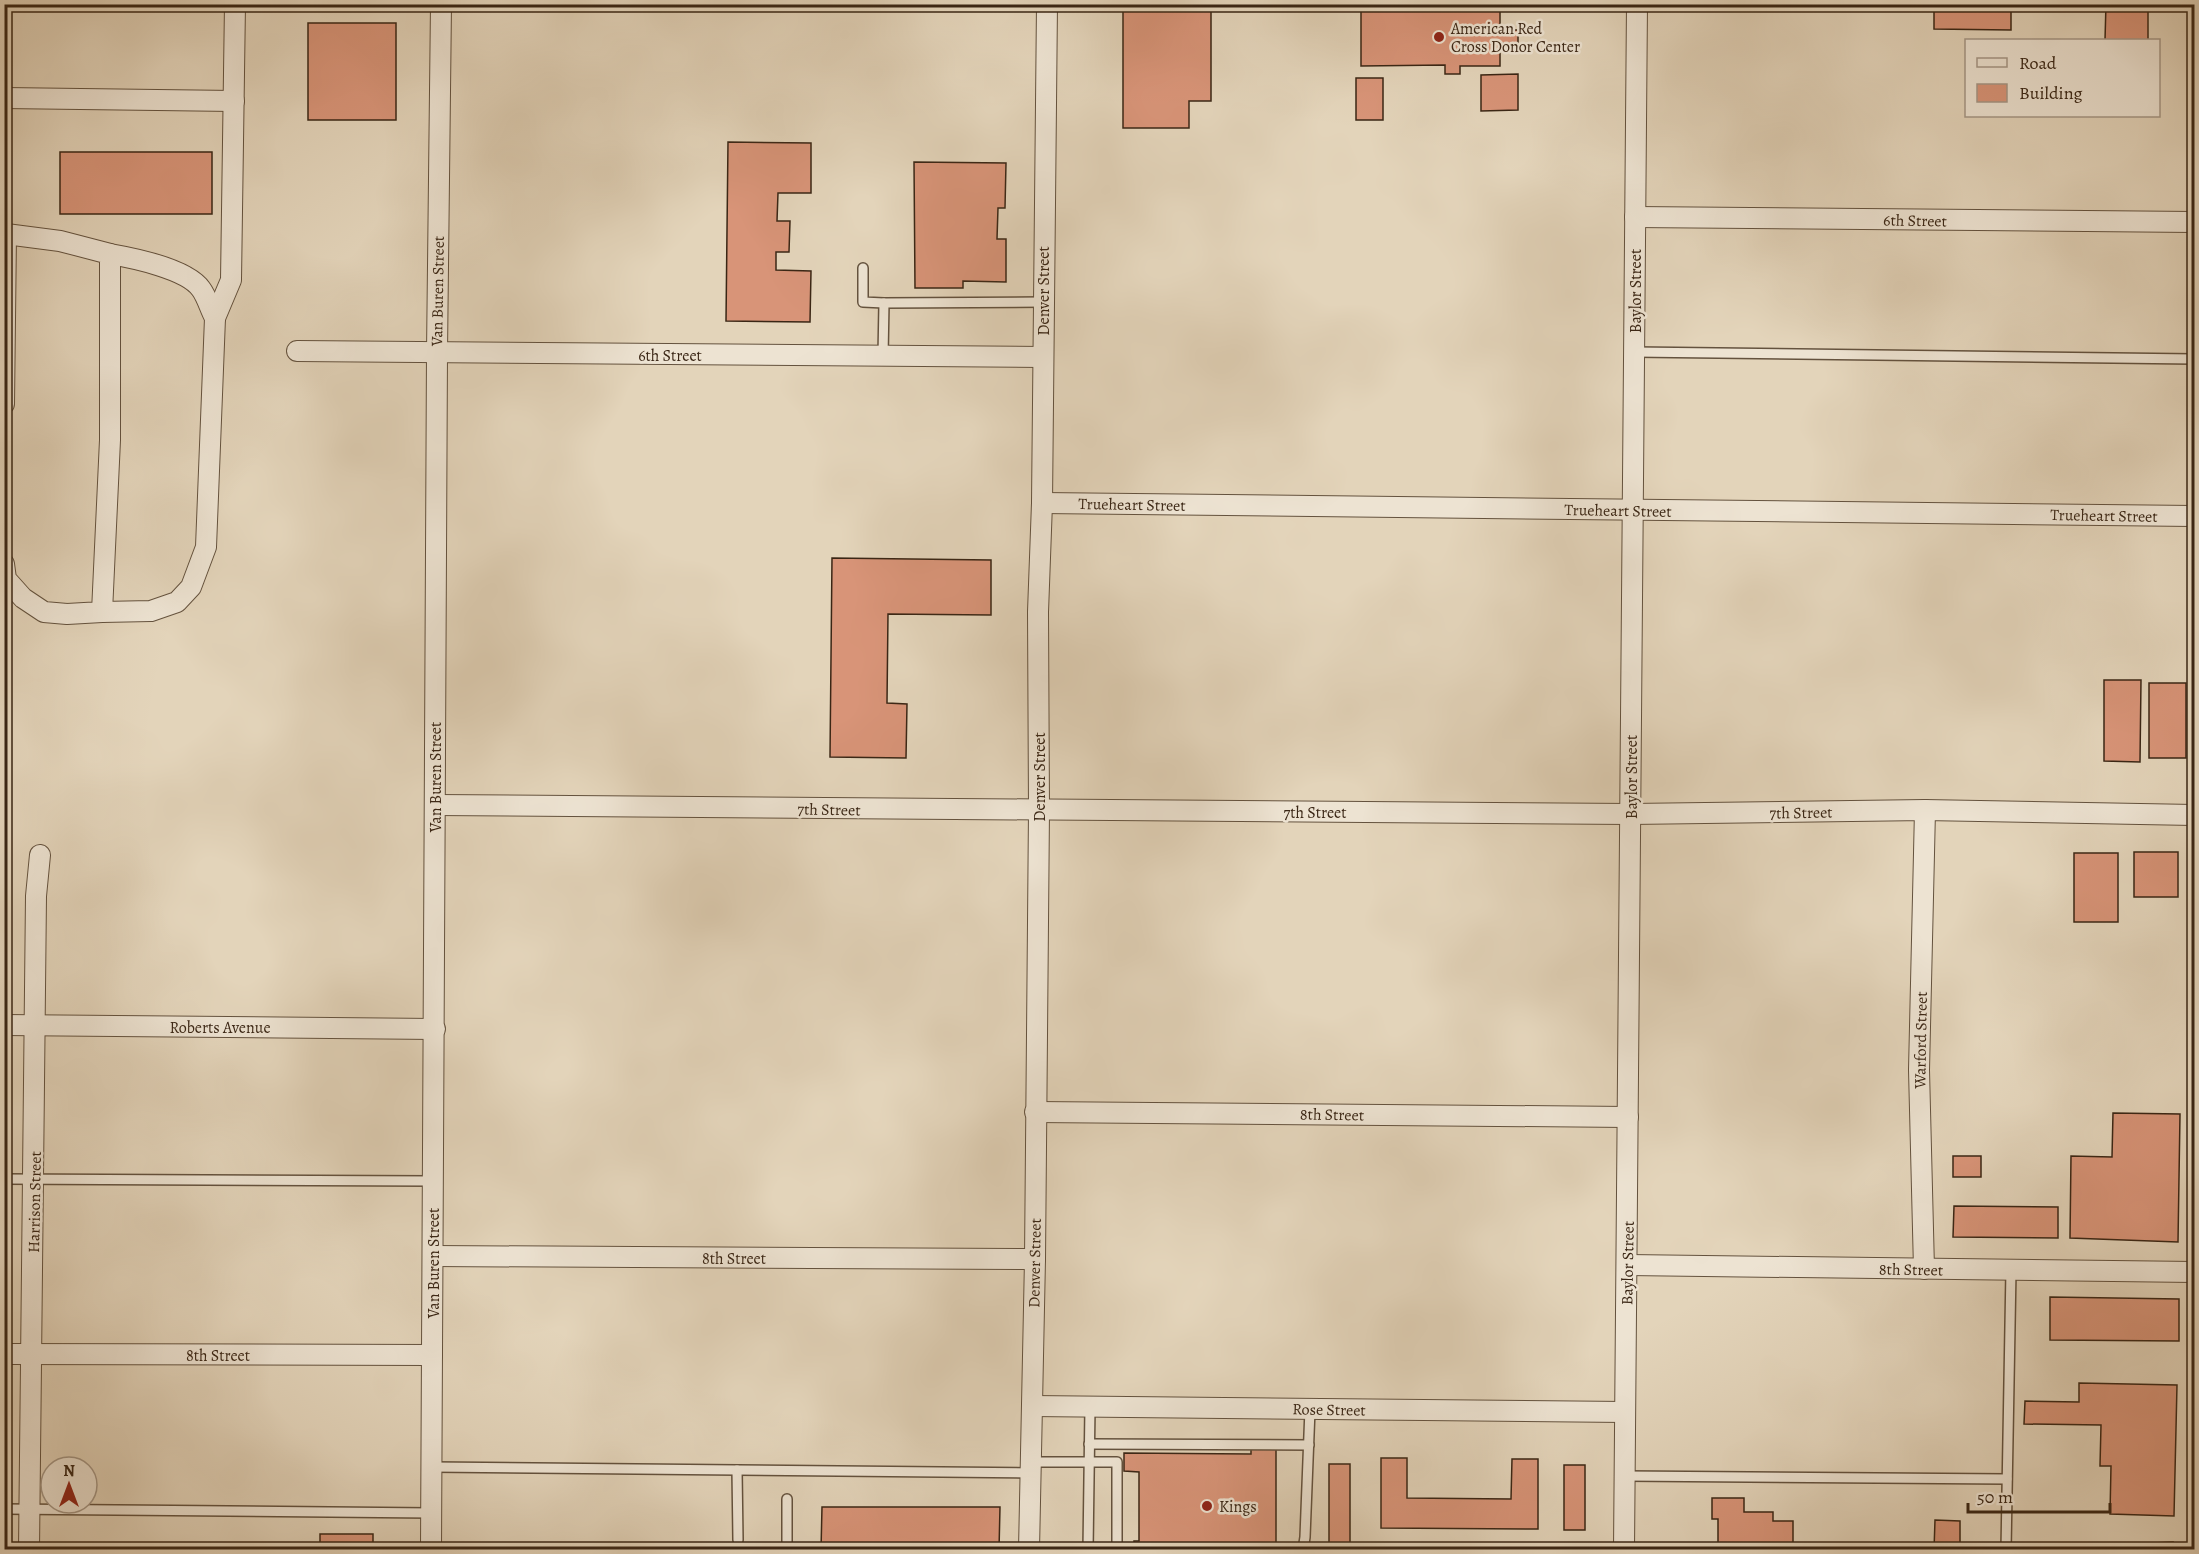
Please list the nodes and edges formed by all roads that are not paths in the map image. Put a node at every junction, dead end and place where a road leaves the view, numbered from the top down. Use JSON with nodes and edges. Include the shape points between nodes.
{"nodes":[{"id":1,"x":235,"y":4,"type":"edge"},
{"id":2,"x":441,"y":4,"type":"edge"},
{"id":3,"x":1047,"y":4,"type":"edge"},
{"id":4,"x":1637,"y":4,"type":"edge"},
{"id":5,"x":4,"y":98,"type":"edge"},
{"id":6,"x":234,"y":101,"type":"junction"},
{"id":7,"x":1635,"y":217,"type":"junction"},
{"id":8,"x":2194,"y":222,"type":"edge"},
{"id":9,"x":5,"y":232,"type":"edge"},
{"id":10,"x":110,"y":254,"type":"junction"},
{"id":11,"x":863,"y":268,"type":"dead end"},
{"id":12,"x":1043,"y":302,"type":"junction"},
{"id":13,"x":884,"y":303,"type":"junction"},
{"id":14,"x":215,"y":318,"type":"junction"},
{"id":15,"x":297,"y":351,"type":"dead end"},
{"id":16,"x":1634,"y":352,"type":"junction"},
{"id":17,"x":436,"y":353,"type":"junction"},
{"id":18,"x":883,"y":356,"type":"junction"},
{"id":19,"x":1043,"y":357,"type":"junction"},
{"id":20,"x":2194,"y":359,"type":"edge"},
{"id":21,"x":4,"y":404,"type":"edge"},
{"id":22,"x":1042,"y":503,"type":"junction"},
{"id":23,"x":1633,"y":510,"type":"junction"},
{"id":24,"x":2194,"y":516,"type":"edge"},
{"id":25,"x":4,"y":564,"type":"edge"},
{"id":26,"x":102,"y":612,"type":"junction"},
{"id":27,"x":435,"y":805,"type":"junction"},
{"id":28,"x":1039,"y":810,"type":"junction"},
{"id":29,"x":1924,"y":810,"type":"junction"},
{"id":30,"x":1631,"y":814,"type":"junction"},
{"id":31,"x":2194,"y":815,"type":"edge"},
{"id":32,"x":40,"y":855,"type":"dead end"},
{"id":33,"x":4,"y":1025,"type":"edge"},
{"id":34,"x":35,"y":1025,"type":"junction"},
{"id":35,"x":435,"y":1029,"type":"junction"},
{"id":36,"x":1035,"y":1112,"type":"junction"},
{"id":37,"x":1628,"y":1117,"type":"junction"},
{"id":38,"x":4,"y":1179,"type":"edge"},
{"id":39,"x":34,"y":1179,"type":"junction"},
{"id":40,"x":433,"y":1181,"type":"junction"},
{"id":41,"x":433,"y":1256,"type":"junction"},
{"id":42,"x":1035,"y":1259,"type":"junction"},
{"id":43,"x":1628,"y":1264,"type":"junction"},
{"id":44,"x":1924,"y":1269,"type":"junction"},
{"id":45,"x":2011,"y":1270,"type":"junction"},
{"id":46,"x":2194,"y":1272,"type":"edge"},
{"id":47,"x":4,"y":1354,"type":"edge"},
{"id":48,"x":32,"y":1354,"type":"junction"},
{"id":49,"x":432,"y":1355,"type":"junction"},
{"id":50,"x":1032,"y":1406,"type":"junction"},
{"id":51,"x":1090,"y":1407,"type":"junction"},
{"id":52,"x":1311,"y":1409,"type":"junction"},
{"id":53,"x":1625,"y":1412,"type":"junction"},
{"id":54,"x":1089,"y":1444,"type":"junction"},
{"id":55,"x":1309,"y":1445,"type":"junction"},
{"id":56,"x":1089,"y":1462,"type":"junction"},
{"id":57,"x":432,"y":1467,"type":"junction"},
{"id":58,"x":1031,"y":1467,"type":"junction"},
{"id":59,"x":737,"y":1470,"type":"junction"},
{"id":60,"x":1625,"y":1476,"type":"junction"},
{"id":61,"x":2007,"y":1479,"type":"junction"},
{"id":62,"x":787,"y":1499,"type":"dead end"},
{"id":63,"x":4,"y":1509,"type":"edge"},
{"id":64,"x":29,"y":1509,"type":"junction"},
{"id":65,"x":431,"y":1513,"type":"junction"},
{"id":66,"x":738,"y":1540,"type":"dead end"},
{"id":67,"x":29,"y":1550,"type":"edge"},
{"id":68,"x":431,"y":1550,"type":"edge"},
{"id":69,"x":787,"y":1550,"type":"edge"},
{"id":70,"x":1029,"y":1550,"type":"edge"},
{"id":71,"x":1089,"y":1550,"type":"edge"},
{"id":72,"x":1117,"y":1550,"type":"edge"},
{"id":73,"x":1303,"y":1550,"type":"edge"},
{"id":74,"x":1624,"y":1550,"type":"edge"},
{"id":75,"x":2006,"y":1550,"type":"edge"}],
"edges":[{"from":1,"to":6,"type":"street"},
{"from":2,"to":17,"type":"street","name":"Van Buren Street"},
{"from":3,"to":12,"type":"street","name":"Denver Street"},
{"from":4,"to":7,"type":"street","name":"Baylor Street"},
{"from":5,"to":6,"type":"street"},
{"from":6,"to":14,"type":"street","via":[[231,280]]},
{"from":7,"to":8,"type":"street","name":"6th Street"},
{"from":7,"to":16,"type":"street","name":"Baylor Street"},
{"from":9,"to":10,"type":"street"},
{"from":9,"to":21,"type":"street"},
{"from":10,"to":14,"type":"street","via":[[176,272],[200,287]]},
{"from":10,"to":26,"type":"street","via":[[110,440]]},
{"from":11,"to":13,"type":"lane","via":[[863,302]]},
{"from":12,"to":13,"type":"lane"},
{"from":12,"to":19,"type":"street","name":"Denver Street"},
{"from":13,"to":18,"type":"lane"},
{"from":14,"to":26,"type":"street","via":[[206,547],[191,587],[177,602],[151,611]]},
{"from":15,"to":17,"type":"street","name":"6th Street"},
{"from":16,"to":20,"type":"lane"},
{"from":16,"to":23,"type":"street","name":"Baylor Street"},
{"from":17,"to":18,"type":"street","name":"6th Street"},
{"from":17,"to":27,"type":"street","name":"Van Buren Street"},
{"from":18,"to":19,"type":"street","name":"6th Street"},
{"from":19,"to":22,"type":"street","name":"Denver Street"},
{"from":22,"to":23,"type":"street","name":"Trueheart Street"},
{"from":22,"to":28,"type":"street","name":"Denver Street"},
{"from":23,"to":24,"type":"street","name":"Trueheart Street"},
{"from":23,"to":30,"type":"street","name":"Baylor Street"},
{"from":25,"to":26,"type":"street","via":[[6,579],[23,598],[44,612]]},
{"from":27,"to":28,"type":"street","name":"7th Street"},
{"from":27,"to":35,"type":"street","name":"Van Buren Street"},
{"from":28,"to":30,"type":"street","name":"7th Street"},
{"from":28,"to":36,"type":"street","name":"Denver Street"},
{"from":29,"to":30,"type":"street","name":"7th Street"},
{"from":29,"to":31,"type":"street","name":"7th Street"},
{"from":29,"to":44,"type":"street","name":"Warford Street","via":[[1919,1070]]},
{"from":30,"to":37,"type":"street","name":"Baylor Street"},
{"from":32,"to":34,"type":"street","name":"Harrison Street"},
{"from":33,"to":34,"type":"street","name":"Roberts Avenue"},
{"from":34,"to":35,"type":"street","name":"Roberts Avenue"},
{"from":34,"to":39,"type":"street","name":"Harrison Street"},
{"from":35,"to":40,"type":"street","name":"Van Buren Street"},
{"from":36,"to":37,"type":"street","name":"8th Street"},
{"from":36,"to":42,"type":"street","name":"Denver Street"},
{"from":37,"to":43,"type":"street","name":"Baylor Street"},
{"from":38,"to":39,"type":"lane"},
{"from":39,"to":40,"type":"lane"},
{"from":39,"to":48,"type":"street","name":"Harrison Street"},
{"from":40,"to":41,"type":"street","name":"Van Buren Street"},
{"from":41,"to":42,"type":"street","name":"8th Street"},
{"from":41,"to":49,"type":"street","name":"Van Buren Street"},
{"from":42,"to":50,"type":"street","name":"Denver Street"},
{"from":43,"to":44,"type":"street","name":"8th Street"},
{"from":43,"to":53,"type":"street","name":"Baylor Street"},
{"from":44,"to":45,"type":"street","name":"8th Street"},
{"from":45,"to":46,"type":"street","name":"8th Street"},
{"from":45,"to":61,"type":"lane"},
{"from":47,"to":48,"type":"street","name":"8th Street"},
{"from":48,"to":49,"type":"street","name":"8th Street"},
{"from":48,"to":64,"type":"street","name":"Harrison Street"},
{"from":49,"to":57,"type":"street","name":"Van Buren Street"},
{"from":50,"to":51,"type":"street","name":"Rose Street"},
{"from":50,"to":58,"type":"street","name":"Denver Street"},
{"from":51,"to":52,"type":"street","name":"Rose Street"},
{"from":51,"to":54,"type":"lane"},
{"from":52,"to":53,"type":"street","name":"Rose Street"},
{"from":52,"to":55,"type":"lane"},
{"from":53,"to":60,"type":"street","name":"Baylor Street"},
{"from":54,"to":55,"type":"lane"},
{"from":54,"to":56,"type":"lane"},
{"from":55,"to":73,"type":"lane"},
{"from":56,"to":58,"type":"lane"},
{"from":56,"to":71,"type":"lane"},
{"from":56,"to":72,"type":"lane","via":[[1117,1462]]},
{"from":57,"to":59,"type":"lane"},
{"from":57,"to":65,"type":"street","name":"Van Buren Street"},
{"from":58,"to":59,"type":"lane"},
{"from":58,"to":70,"type":"street","name":"Denver Street"},
{"from":59,"to":66,"type":"lane"},
{"from":60,"to":61,"type":"lane"},
{"from":60,"to":74,"type":"street","name":"Baylor Street"},
{"from":61,"to":75,"type":"lane"},
{"from":62,"to":69,"type":"lane"},
{"from":63,"to":64,"type":"lane"},
{"from":64,"to":65,"type":"lane"},
{"from":64,"to":67,"type":"street","name":"Harrison Street"},
{"from":65,"to":68,"type":"street","name":"Van Buren Street"}]}
